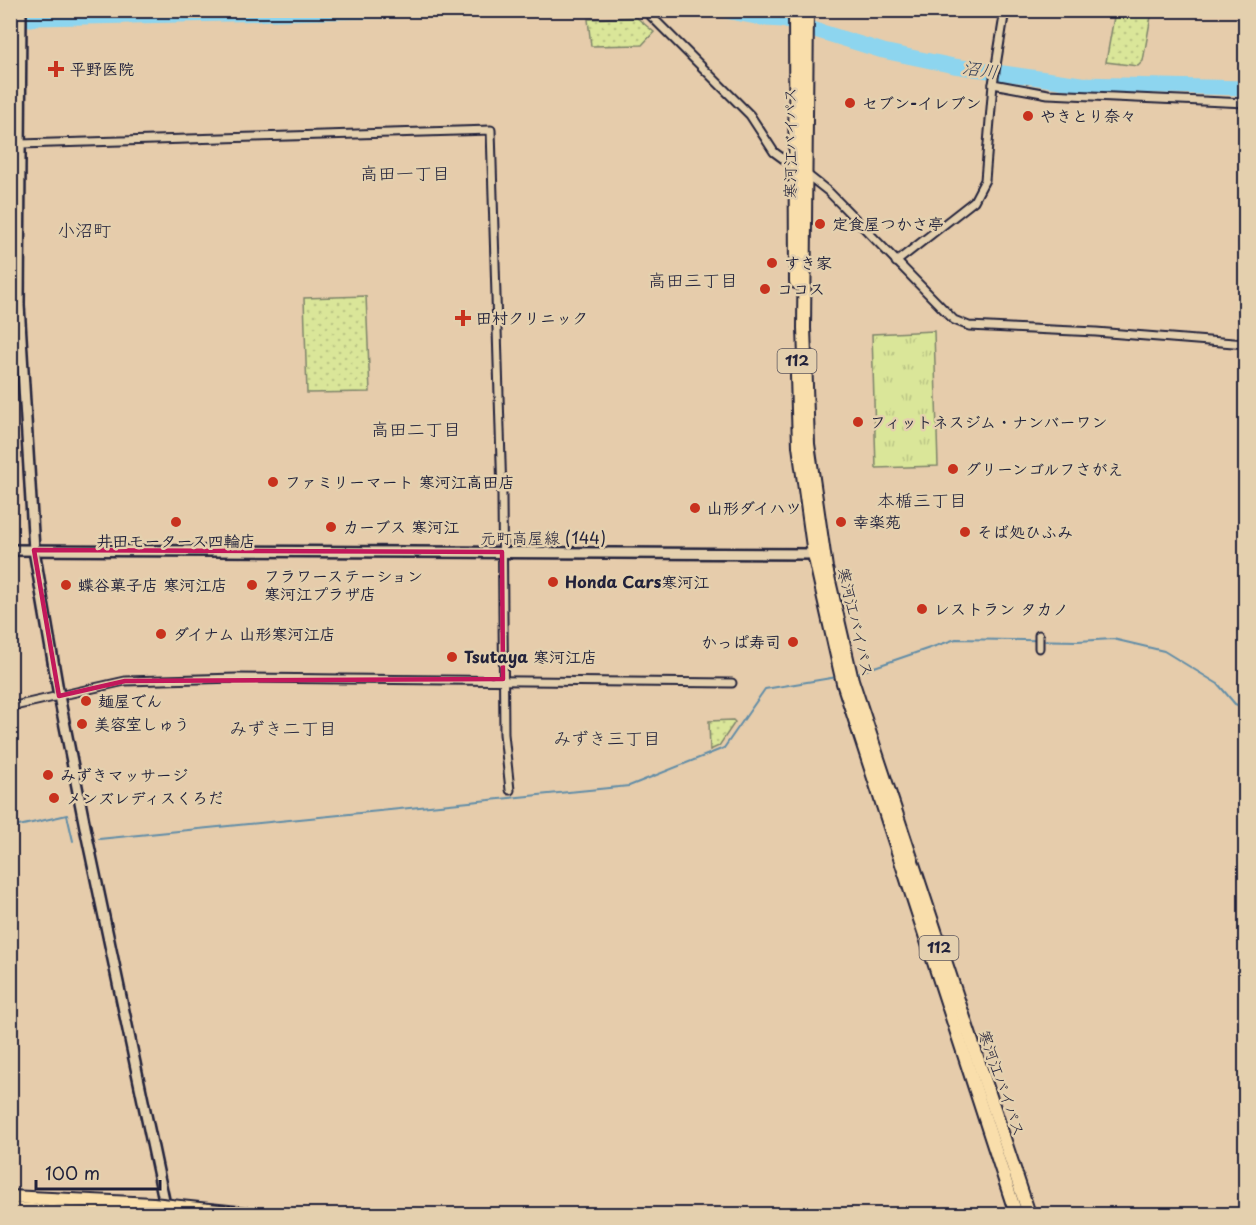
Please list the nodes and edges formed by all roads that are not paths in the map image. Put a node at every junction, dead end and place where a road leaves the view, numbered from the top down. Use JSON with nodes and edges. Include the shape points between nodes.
{"nodes":[{"id":1,"x":21,"y":10,"type":"edge"},
{"id":2,"x":645,"y":10,"type":"edge"},
{"id":3,"x":795,"y":10,"type":"edge"},
{"id":4,"x":807,"y":10,"type":"edge"},
{"id":5,"x":1005,"y":10,"type":"edge"},
{"id":6,"x":993,"y":84,"type":"junction"},
{"id":7,"x":1245,"y":103,"type":"edge"},
{"id":8,"x":20,"y":144,"type":"junction"},
{"id":9,"x":801,"y":171,"type":"junction"},
{"id":10,"x":896,"y":262,"type":"junction"},
{"id":11,"x":1245,"y":344,"type":"edge"},
{"id":12,"x":10,"y":550,"type":"edge"},
{"id":13,"x":34,"y":550,"type":"junction"},
{"id":14,"x":502,"y":552,"type":"junction"},
{"id":15,"x":819,"y":554,"type":"junction"},
{"id":16,"x":1039,"y":636,"type":"dead end"},
{"id":17,"x":1040,"y":648,"type":"dead end"},
{"id":18,"x":846,"y":675,"type":"junction"},
{"id":19,"x":503,"y":679,"type":"junction"},
{"id":20,"x":732,"y":682,"type":"dead end"},
{"id":21,"x":59,"y":696,"type":"junction"},
{"id":22,"x":10,"y":707,"type":"edge"},
{"id":23,"x":510,"y":790,"type":"dead end"},
{"id":24,"x":10,"y":1197,"type":"edge"},
{"id":25,"x":10,"y":1209,"type":"edge"},
{"id":26,"x":117,"y":1215,"type":"edge"},
{"id":27,"x":167,"y":1215,"type":"edge"},
{"id":28,"x":248,"y":1215,"type":"edge"},
{"id":29,"x":1016,"y":1215,"type":"edge"},
{"id":30,"x":1029,"y":1215,"type":"edge"}],
"edges":[{"from":1,"to":8,"type":"street"},
{"from":2,"to":9,"type":"street","via":[[750,115],[774,152]]},
{"from":3,"to":9,"type":"highway","name":"寒河江バイパス","number":"112"},
{"from":4,"to":9,"type":"highway","name":"寒河江バイパス","number":"112"},
{"from":5,"to":6,"type":"street"},
{"from":6,"to":7,"type":"street","via":[[1048,94]]},
{"from":6,"to":10,"type":"street","via":[[986,180],[981,192]]},
{"from":8,"to":13,"type":"street","via":[[19,305]]},
{"from":8,"to":14,"type":"street","via":[[491,130]]},
{"from":9,"to":10,"type":"street","via":[[829,192]]},
{"from":9,"to":15,"type":"highway","name":"寒河江バイパス","number":"112","via":[[799,446]]},
{"from":10,"to":11,"type":"street","via":[[954,320],[969,326],[1108,332]]},
{"from":12,"to":13,"type":"street","name":"元町高屋線 (144)"},
{"from":13,"to":14,"type":"street","name":"元町高屋線 (144)"},
{"from":13,"to":21,"type":"street"},
{"from":14,"to":15,"type":"street","name":"元町高屋線 (144)"},
{"from":14,"to":19,"type":"street"},
{"from":15,"to":18,"type":"highway","name":"寒河江バイパス","number":"112"},
{"from":16,"to":17,"type":"street"},
{"from":18,"to":29,"type":"highway","name":"寒河江バイパス","number":"112"},
{"from":18,"to":30,"type":"highway","name":"寒河江バイパス","number":"112"},
{"from":19,"to":20,"type":"street"},
{"from":19,"to":21,"type":"street","via":[[125,681]]},
{"from":19,"to":23,"type":"street"},
{"from":21,"to":22,"type":"street"},
{"from":21,"to":27,"type":"street"},
{"from":24,"to":28,"type":"highway","bridge":true,"via":[[153,1204]]},
{"from":25,"to":26,"type":"highway"}]}
